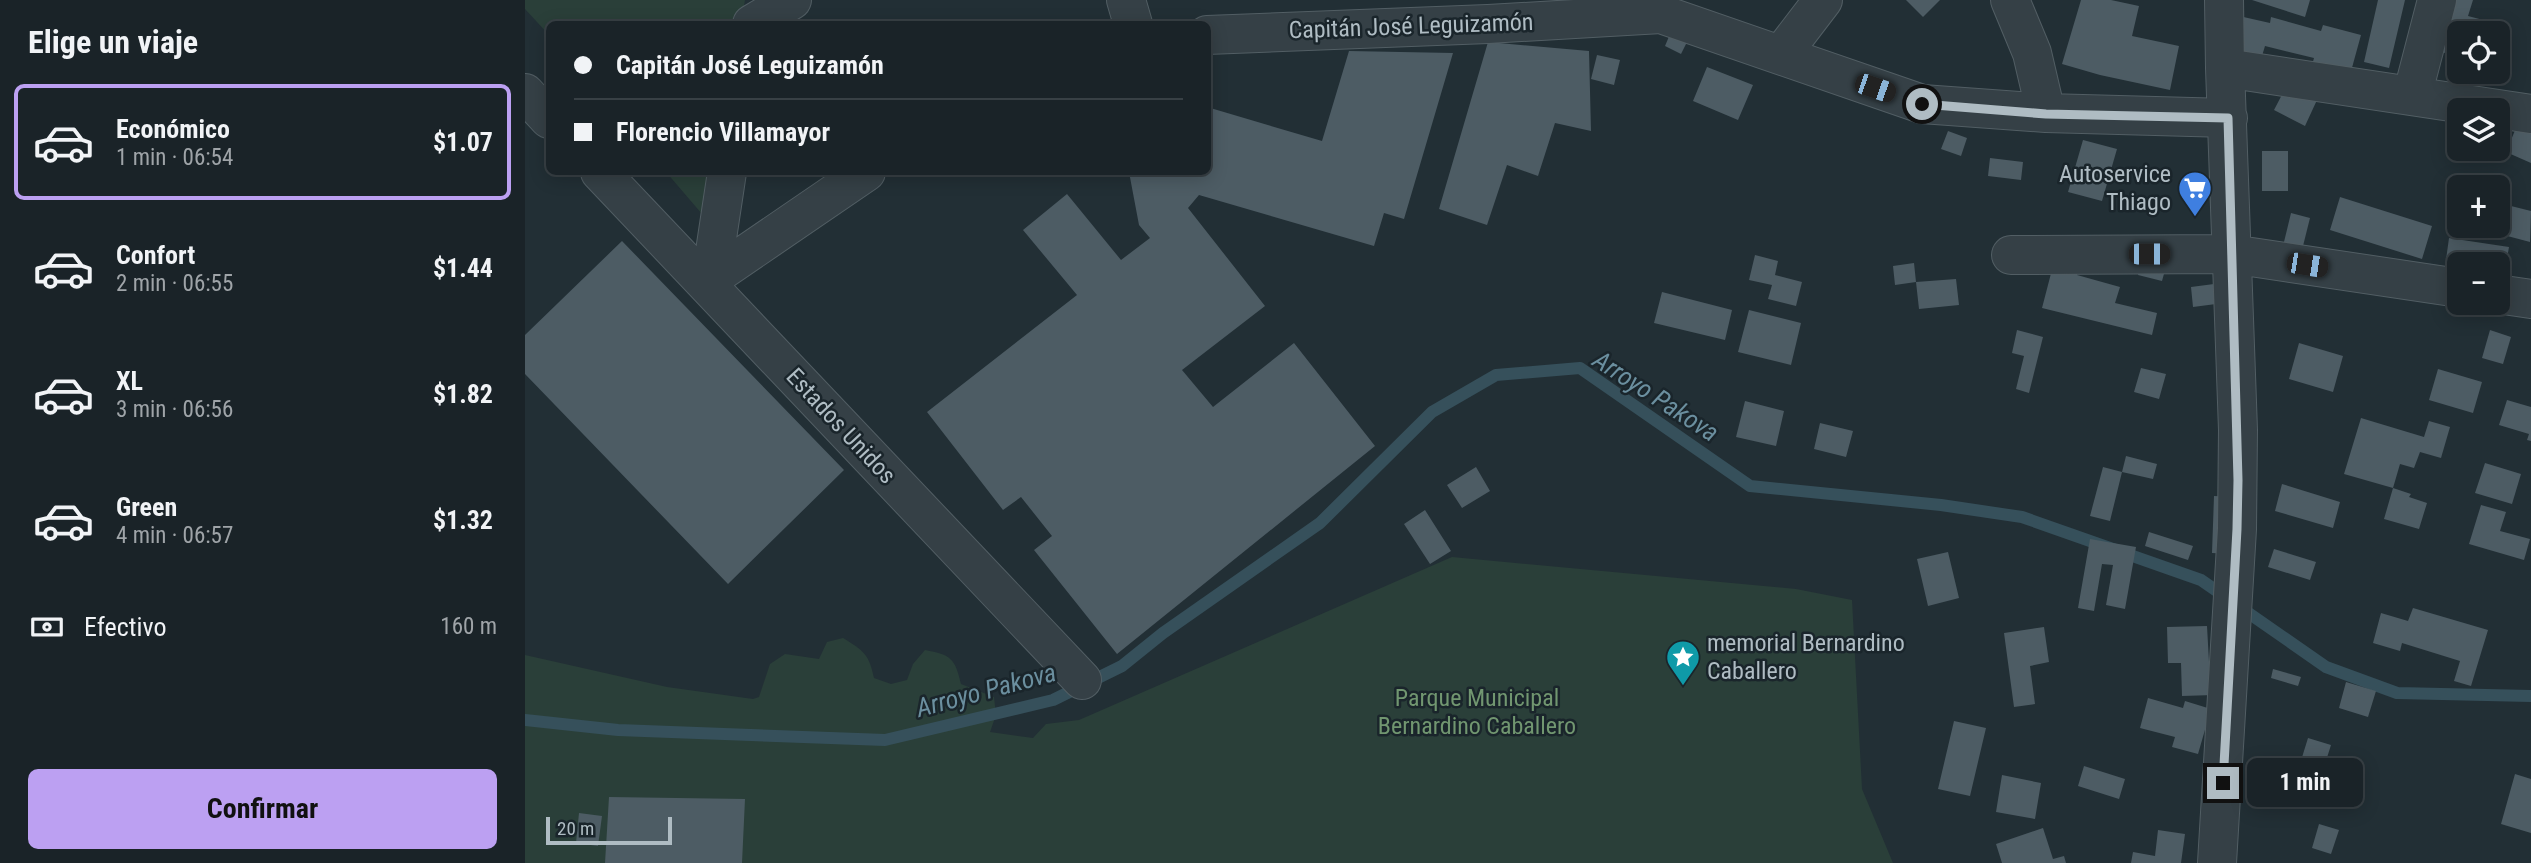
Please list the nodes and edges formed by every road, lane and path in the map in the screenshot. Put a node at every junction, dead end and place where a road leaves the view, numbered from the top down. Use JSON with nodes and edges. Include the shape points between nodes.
{"nodes":[{"id":1,"x":753,"y":0,"type":"edge"},
{"id":2,"x":792,"y":0,"type":"edge"},
{"id":3,"x":1126,"y":0,"type":"edge"},
{"id":4,"x":1823,"y":0,"type":"edge"},
{"id":5,"x":2010,"y":0,"type":"edge"},
{"id":6,"x":2224,"y":0,"type":"edge"},
{"id":7,"x":2437,"y":0,"type":"edge"},
{"id":8,"x":1343,"y":14,"type":"edge"},
{"id":9,"x":751,"y":21,"type":"edge"},
{"id":10,"x":756,"y":21,"type":"edge"},
{"id":11,"x":1132,"y":21,"type":"edge"},
{"id":12,"x":1211,"y":34,"type":"edge"},
{"id":13,"x":1781,"y":55,"type":"junction"},
{"id":14,"x":2225,"y":68,"type":"junction"},
{"id":15,"x":525,"y":93,"type":"edge"},
{"id":16,"x":2412,"y":96,"type":"junction"},
{"id":17,"x":2046,"y":114,"type":"junction"},
{"id":18,"x":2531,"y":114,"type":"edge"},
{"id":19,"x":546,"y":116,"type":"edge"},
{"id":20,"x":2228,"y":118,"type":"junction"},
{"id":21,"x":603,"y":175,"type":"edge"},
{"id":22,"x":727,"y":175,"type":"edge"},
{"id":23,"x":862,"y":175,"type":"edge"},
{"id":24,"x":2231,"y":254,"type":"junction"},
{"id":25,"x":2011,"y":255,"type":"dead end"},
{"id":26,"x":711,"y":283,"type":"junction"},
{"id":27,"x":2447,"y":286,"type":"edge"},
{"id":28,"x":2510,"y":296,"type":"edge"},
{"id":29,"x":2531,"y":299,"type":"edge"},
{"id":30,"x":1082,"y":680,"type":"dead end"},
{"id":31,"x":2217,"y":863,"type":"edge"}],
"edges":[{"from":1,"to":9,"type":"street"},
{"from":2,"to":10,"type":"street"},
{"from":3,"to":11,"type":"street"},
{"from":4,"to":13,"type":"street"},
{"from":5,"to":17,"type":"street","via":[[2032,53]]},
{"from":6,"to":14,"type":"street"},
{"from":7,"to":16,"type":"street"},
{"from":8,"to":12,"type":"street","name":"Capitán José Leguizamón"},
{"from":8,"to":13,"type":"street","name":"Capitán José Leguizamón","via":[[1488,24],[1661,13]]},
{"from":13,"to":17,"type":"street","name":"Capitán José Leguizamón","via":[[1922,104]]},
{"from":14,"to":16,"type":"street"},
{"from":14,"to":20,"type":"street"},
{"from":15,"to":19,"type":"street"},
{"from":16,"to":18,"type":"street"},
{"from":17,"to":20,"type":"street","name":"Capitán José Leguizamón"},
{"from":20,"to":24,"type":"street"},
{"from":21,"to":26,"type":"street","name":"Estados Unidos"},
{"from":22,"to":26,"type":"street"},
{"from":23,"to":26,"type":"street"},
{"from":24,"to":25,"type":"street"},
{"from":24,"to":27,"type":"street"},
{"from":24,"to":31,"type":"street","via":[[2237,529]]},
{"from":26,"to":30,"type":"street","name":"Estados Unidos"},
{"from":28,"to":29,"type":"street"}]}
